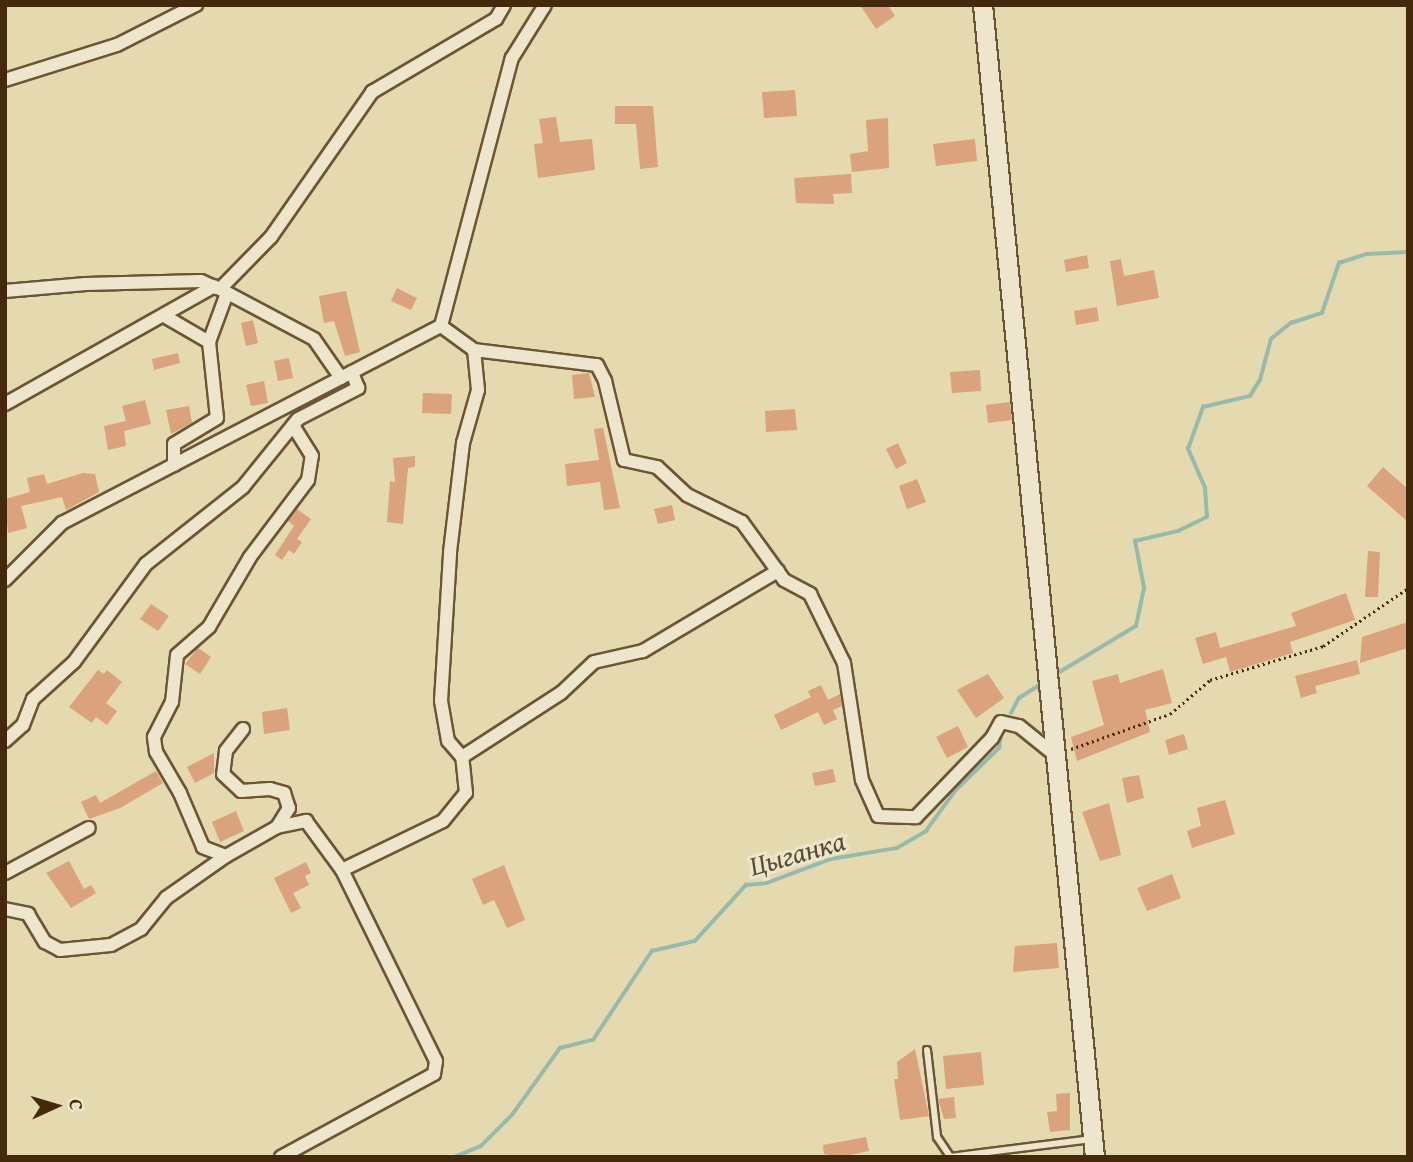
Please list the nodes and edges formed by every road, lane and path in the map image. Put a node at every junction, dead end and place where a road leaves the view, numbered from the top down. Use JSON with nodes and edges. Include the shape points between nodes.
{"nodes":[{"id":1,"x":196,"y":5,"type":"edge"},
{"id":2,"x":504,"y":5,"type":"edge"},
{"id":3,"x":545,"y":5,"type":"edge"},
{"id":4,"x":983,"y":5,"type":"edge"},
{"id":5,"x":5,"y":80,"type":"edge"},
{"id":6,"x":220,"y":289,"type":"junction"},
{"id":7,"x":5,"y":291,"type":"edge"},
{"id":8,"x":166,"y":317,"type":"junction"},
{"id":9,"x":441,"y":326,"type":"junction"},
{"id":10,"x":209,"y":342,"type":"junction"},
{"id":11,"x":474,"y":350,"type":"junction"},
{"id":12,"x":346,"y":375,"type":"junction"},
{"id":13,"x":5,"y":404,"type":"edge"},
{"id":14,"x":293,"y":426,"type":"junction"},
{"id":15,"x":174,"y":465,"type":"junction"},
{"id":16,"x":778,"y":571,"type":"junction"},
{"id":17,"x":5,"y":580,"type":"edge"},
{"id":18,"x":1408,"y":588,"type":"edge"},
{"id":19,"x":243,"y":730,"type":"dead end"},
{"id":20,"x":5,"y":741,"type":"edge"},
{"id":21,"x":1055,"y":755,"type":"junction"},
{"id":22,"x":462,"y":757,"type":"junction"},
{"id":23,"x":277,"y":827,"type":"junction"},
{"id":24,"x":89,"y":828,"type":"dead end"},
{"id":25,"x":226,"y":856,"type":"junction"},
{"id":26,"x":342,"y":870,"type":"junction"},
{"id":27,"x":5,"y":873,"type":"edge"},
{"id":28,"x":5,"y":909,"type":"edge"},
{"id":29,"x":927,"y":1050,"type":"dead end"},
{"id":30,"x":1094,"y":1148,"type":"edge"},
{"id":31,"x":949,"y":1156,"type":"edge"},
{"id":32,"x":281,"y":1157,"type":"edge"}],
"edges":[{"from":1,"to":5,"type":"street","via":[[117,45]]},
{"from":2,"to":6,"type":"street","via":[[496,19],[372,92],[271,237]]},
{"from":3,"to":9,"type":"street","via":[[512,58]]},
{"from":4,"to":21,"type":"street"},
{"from":6,"to":7,"type":"street","via":[[201,281]]},
{"from":6,"to":8,"type":"street"},
{"from":6,"to":10,"type":"street"},
{"from":6,"to":12,"type":"street","via":[[314,339]]},
{"from":8,"to":10,"type":"street"},
{"from":8,"to":13,"type":"street","via":[[77,360]]},
{"from":9,"to":11,"type":"street"},
{"from":9,"to":12,"type":"street"},
{"from":10,"to":15,"type":"street","via":[[217,418],[174,444]]},
{"from":11,"to":16,"type":"street","via":[[597,365],[624,460],[657,467],[687,495],[742,523]]},
{"from":11,"to":22,"type":"street","via":[[478,390],[463,443],[451,538],[441,701],[448,741]]},
{"from":12,"to":14,"type":"street","via":[[358,388]]},
{"from":12,"to":15,"type":"street"},
{"from":14,"to":20,"type":"street","via":[[243,487],[146,564],[74,662],[33,699],[23,726]]},
{"from":14,"to":25,"type":"street","via":[[312,456],[308,480],[250,557],[209,627],[177,655],[172,702],[154,737],[156,752],[203,847]]},
{"from":15,"to":17,"type":"street","via":[[62,523]]},
{"from":16,"to":21,"type":"street","via":[[810,594],[844,663],[862,780],[878,816],[916,817],[992,738],[1001,722],[1019,726]]},
{"from":16,"to":22,"type":"street","via":[[642,651],[594,662],[561,693]]},
{"from":18,"to":21,"type":"path","via":[[1323,646],[1210,680],[1170,714]]},
{"from":19,"to":23,"type":"street","via":[[226,751],[223,775],[241,791],[284,793],[289,808]]},
{"from":21,"to":30,"type":"street"},
{"from":22,"to":26,"type":"street","via":[[466,793],[443,821]]},
{"from":23,"to":25,"type":"street"},
{"from":23,"to":26,"type":"street","via":[[306,821]]},
{"from":24,"to":27,"type":"street"},
{"from":25,"to":28,"type":"street","via":[[166,898],[141,929],[111,945],[60,950],[44,942],[28,914]]},
{"from":26,"to":32,"type":"street","via":[[436,1061],[434,1074]]},
{"from":29,"to":31,"type":"lane","via":[[937,1137]]},
{"from":30,"to":31,"type":"lane"}]}
